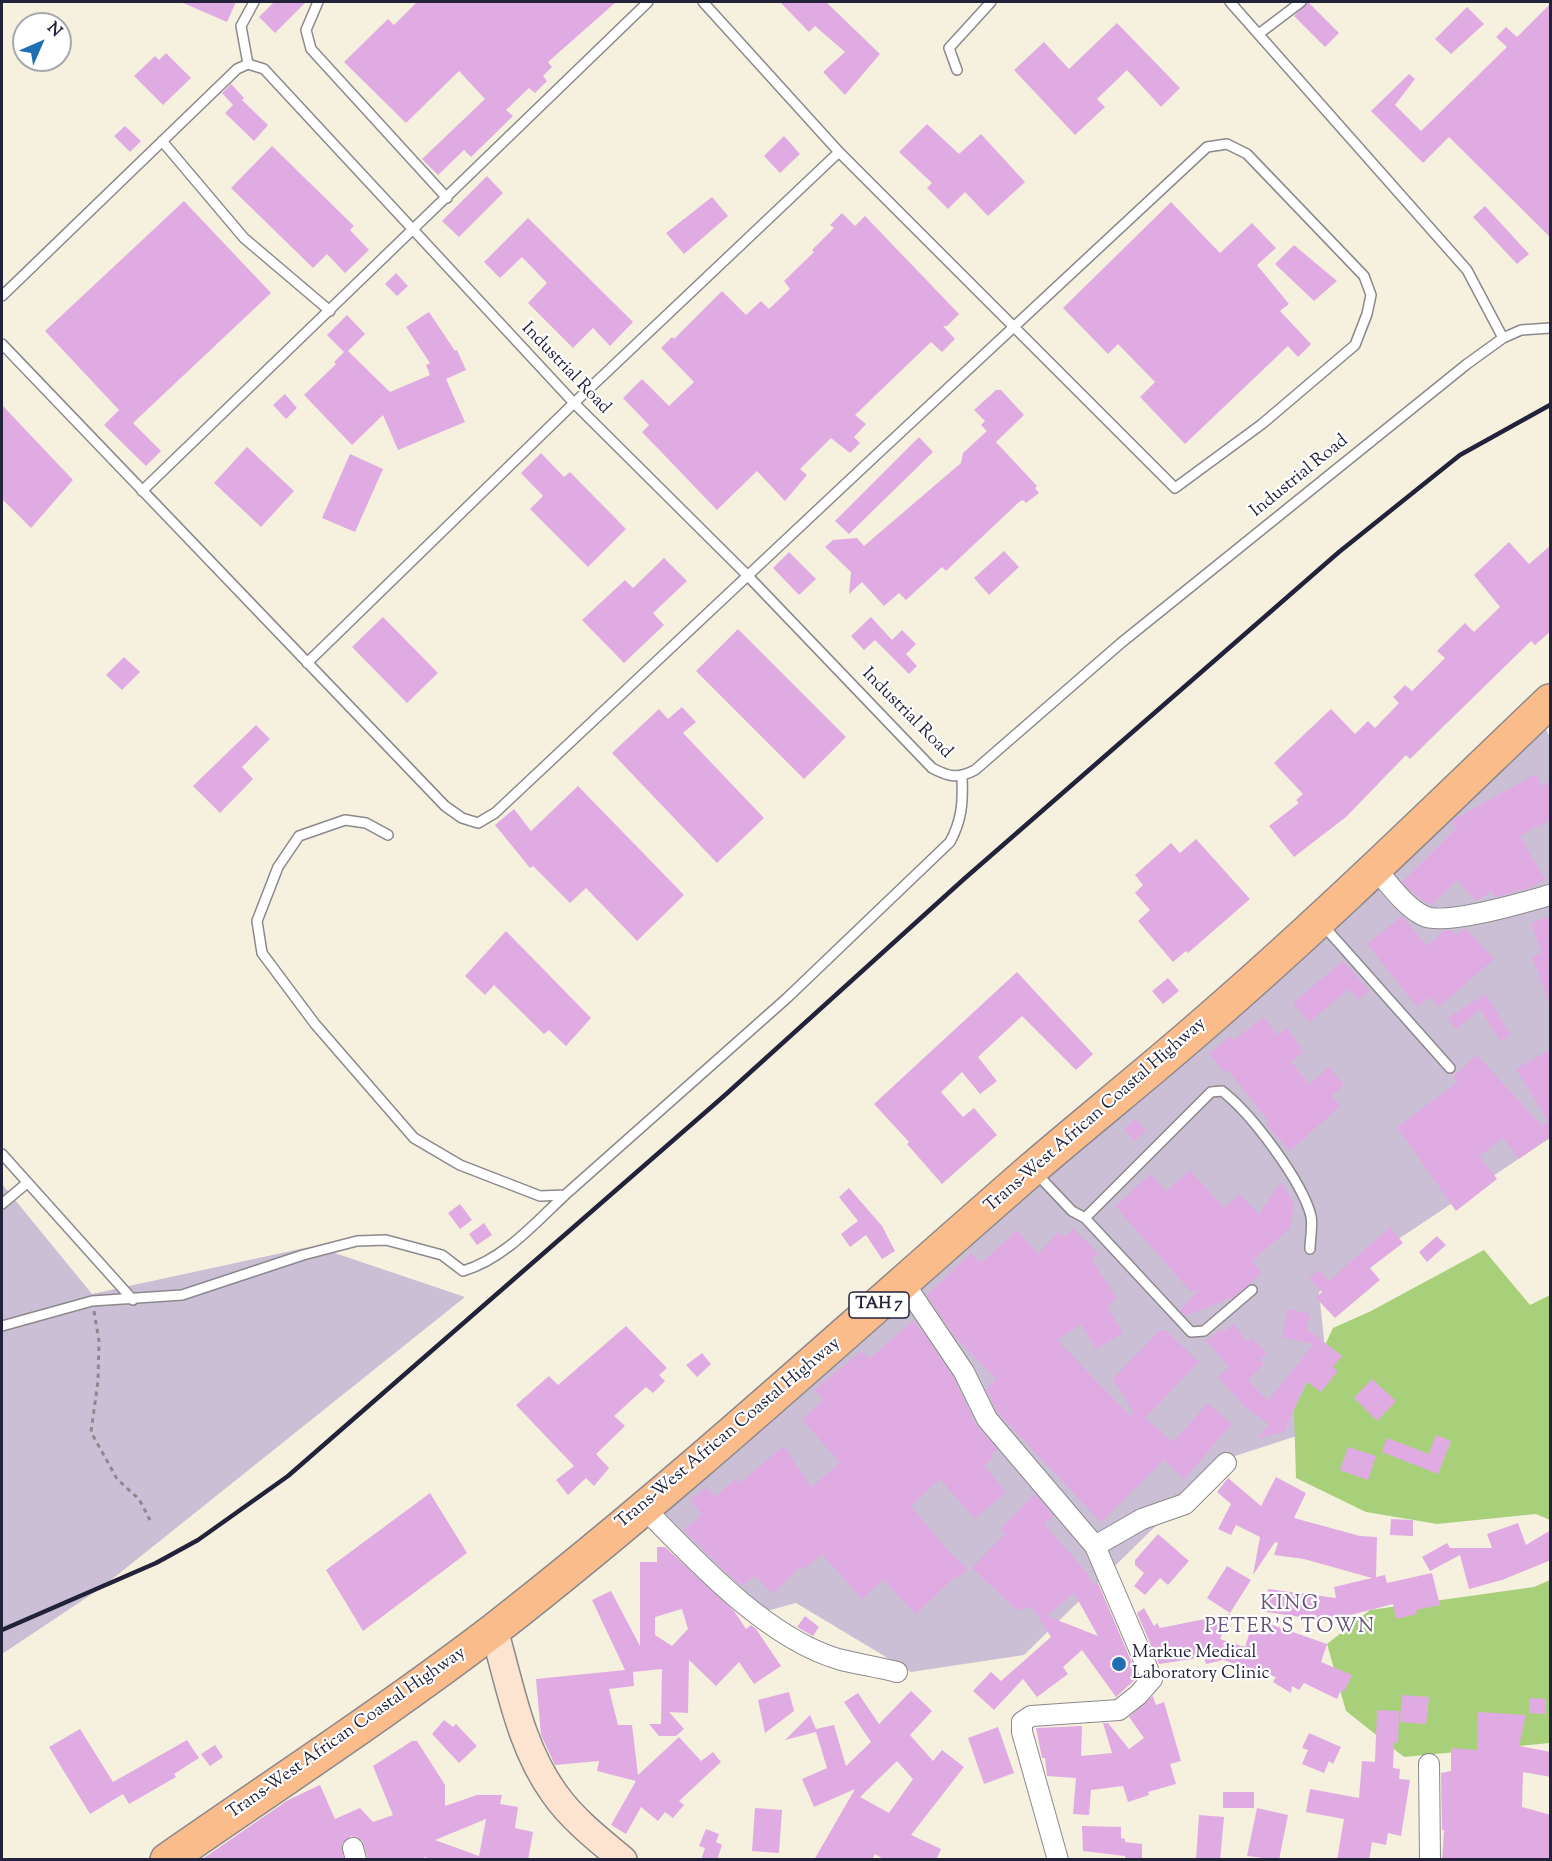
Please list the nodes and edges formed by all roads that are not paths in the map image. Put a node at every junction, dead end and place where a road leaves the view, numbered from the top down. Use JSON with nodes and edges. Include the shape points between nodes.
{"nodes":[{"id":1,"x":254,"y":2,"type":"edge"},
{"id":2,"x":318,"y":2,"type":"edge"},
{"id":3,"x":648,"y":2,"type":"edge"},
{"id":4,"x":703,"y":2,"type":"edge"},
{"id":5,"x":991,"y":2,"type":"edge"},
{"id":6,"x":1230,"y":2,"type":"edge"},
{"id":7,"x":1301,"y":2,"type":"edge"},
{"id":8,"x":1260,"y":33,"type":"junction"},
{"id":9,"x":248,"y":64,"type":"junction"},
{"id":10,"x":957,"y":70,"type":"dead end"},
{"id":11,"x":162,"y":141,"type":"junction"},
{"id":12,"x":839,"y":152,"type":"junction"},
{"id":13,"x":447,"y":198,"type":"junction"},
{"id":14,"x":413,"y":231,"type":"junction"},
{"id":15,"x":2,"y":296,"type":"edge"},
{"id":16,"x":330,"y":311,"type":"junction"},
{"id":17,"x":1551,"y":327,"type":"edge"},
{"id":18,"x":1013,"y":328,"type":"junction"},
{"id":19,"x":1503,"y":338,"type":"junction"},
{"id":20,"x":2,"y":344,"type":"edge"},
{"id":21,"x":574,"y":403,"type":"junction"},
{"id":22,"x":142,"y":491,"type":"junction"},
{"id":23,"x":747,"y":575,"type":"junction"},
{"id":24,"x":307,"y":663,"type":"junction"},
{"id":25,"x":1551,"y":701,"type":"edge"},
{"id":26,"x":962,"y":777,"type":"junction"},
{"id":27,"x":388,"y":835,"type":"dead end"},
{"id":28,"x":1375,"y":868,"type":"junction"},
{"id":29,"x":1551,"y":895,"type":"edge"},
{"id":30,"x":1319,"y":920,"type":"junction"},
{"id":31,"x":1450,"y":1068,"type":"dead end"},
{"id":32,"x":2,"y":1154,"type":"edge"},
{"id":33,"x":1032,"y":1170,"type":"junction"},
{"id":34,"x":27,"y":1183,"type":"junction"},
{"id":35,"x":565,"y":1195,"type":"junction"},
{"id":36,"x":2,"y":1204,"type":"edge"},
{"id":37,"x":1085,"y":1218,"type":"junction"},
{"id":38,"x":1310,"y":1249,"type":"dead end"},
{"id":39,"x":904,"y":1283,"type":"junction"},
{"id":40,"x":1252,"y":1290,"type":"dead end"},
{"id":41,"x":132,"y":1300,"type":"junction"},
{"id":42,"x":2,"y":1326,"type":"edge"},
{"id":43,"x":1226,"y":1462,"type":"dead end"},
{"id":44,"x":643,"y":1508,"type":"junction"},
{"id":45,"x":1095,"y":1546,"type":"junction"},
{"id":46,"x":494,"y":1630,"type":"junction"},
{"id":47,"x":897,"y":1672,"type":"dead end"},
{"id":48,"x":1429,"y":1764,"type":"dead end"},
{"id":49,"x":167,"y":1860,"type":"edge"},
{"id":50,"x":623,"y":1860,"type":"edge"},
{"id":51,"x":1058,"y":1860,"type":"edge"},
{"id":52,"x":1430,"y":1860,"type":"edge"}],
"edges":[{"from":1,"to":9,"type":"lane","via":[[241,26]]},
{"from":2,"to":13,"type":"lane","via":[[306,30],[311,49]]},
{"from":3,"to":13,"type":"lane"},
{"from":4,"to":12,"type":"lane"},
{"from":5,"to":10,"type":"lane","via":[[949,48]]},
{"from":6,"to":8,"type":"lane"},
{"from":7,"to":8,"type":"lane"},
{"from":8,"to":19,"type":"lane","via":[[1467,270]]},
{"from":9,"to":11,"type":"lane","via":[[237,69]]},
{"from":9,"to":14,"type":"lane","name":"Industrial Road","via":[[264,69]]},
{"from":11,"to":15,"type":"lane"},
{"from":11,"to":16,"type":"lane","via":[[244,238]]},
{"from":12,"to":18,"type":"lane"},
{"from":12,"to":21,"type":"lane"},
{"from":13,"to":14,"type":"lane"},
{"from":14,"to":16,"type":"lane"},
{"from":14,"to":21,"type":"lane","name":"Industrial Road"},
{"from":16,"to":22,"type":"lane"},
{"from":17,"to":19,"type":"lane","name":"Industrial Road","via":[[1521,330]]},
{"from":18,"to":18,"type":"lane","via":[[1207,147],[1227,144],[1247,154],[1364,276],[1371,295],[1355,345],[1262,424],[1175,488]]},
{"from":18,"to":23,"type":"lane"},
{"from":19,"to":26,"type":"lane","name":"Industrial Road","via":[[1130,635],[975,770]]},
{"from":20,"to":22,"type":"lane"},
{"from":21,"to":23,"type":"lane","name":"Industrial Road"},
{"from":21,"to":24,"type":"lane"},
{"from":22,"to":24,"type":"lane"},
{"from":23,"to":24,"type":"lane","via":[[495,813],[478,823],[445,806]]},
{"from":23,"to":26,"type":"lane","name":"Industrial Road","via":[[933,768],[948,776]]},
{"from":25,"to":28,"type":"highway","name":"Trans-West African Coastal Highway","number":"TAH 7"},
{"from":26,"to":35,"type":"lane","via":[[963,807],[950,842],[787,998]]},
{"from":27,"to":35,"type":"lane","via":[[366,823],[345,820],[299,836],[278,867],[257,921],[262,954],[315,1024],[414,1138],[460,1165],[540,1196]]},
{"from":28,"to":29,"type":"street","via":[[1409,905],[1432,918],[1455,918]]},
{"from":28,"to":30,"type":"highway","name":"Trans-West African Coastal Highway","number":"TAH 7"},
{"from":30,"to":31,"type":"lane"},
{"from":30,"to":33,"type":"highway","name":"Trans-West African Coastal Highway","number":"TAH 7","via":[[1207,1022]]},
{"from":32,"to":34,"type":"lane"},
{"from":33,"to":37,"type":"lane","via":[[1072,1211]]},
{"from":33,"to":39,"type":"highway","name":"Trans-West African Coastal Highway","number":"TAH 7"},
{"from":34,"to":36,"type":"lane"},
{"from":34,"to":41,"type":"lane"},
{"from":35,"to":41,"type":"lane","via":[[482,1266],[463,1270],[442,1255],[386,1240],[357,1241],[182,1295]]},
{"from":37,"to":38,"type":"lane","via":[[1211,1092],[1222,1091],[1276,1151],[1303,1197],[1312,1218]]},
{"from":37,"to":40,"type":"lane","via":[[1191,1332],[1204,1331]]},
{"from":39,"to":44,"type":"highway","name":"Trans-West African Coastal Highway","number":"TAH 7"},
{"from":39,"to":45,"type":"street","via":[[964,1372],[987,1419]]},
{"from":41,"to":42,"type":"lane","via":[[92,1301]]},
{"from":43,"to":45,"type":"street","via":[[1185,1504],[1142,1519]]},
{"from":44,"to":46,"type":"highway","name":"Trans-West African Coastal Highway","number":"TAH 7"},
{"from":44,"to":47,"type":"street","via":[[706,1572],[777,1629],[838,1659]]},
{"from":45,"to":51,"type":"street","via":[[1152,1678],[1119,1710],[1031,1716],[1022,1722]]},
{"from":46,"to":49,"type":"highway","name":"Trans-West African Coastal Highway","number":"TAH 7","via":[[392,1706]]},
{"from":46,"to":50,"type":"street","via":[[527,1746],[539,1770],[569,1812]]},
{"from":48,"to":52,"type":"street"}]}
